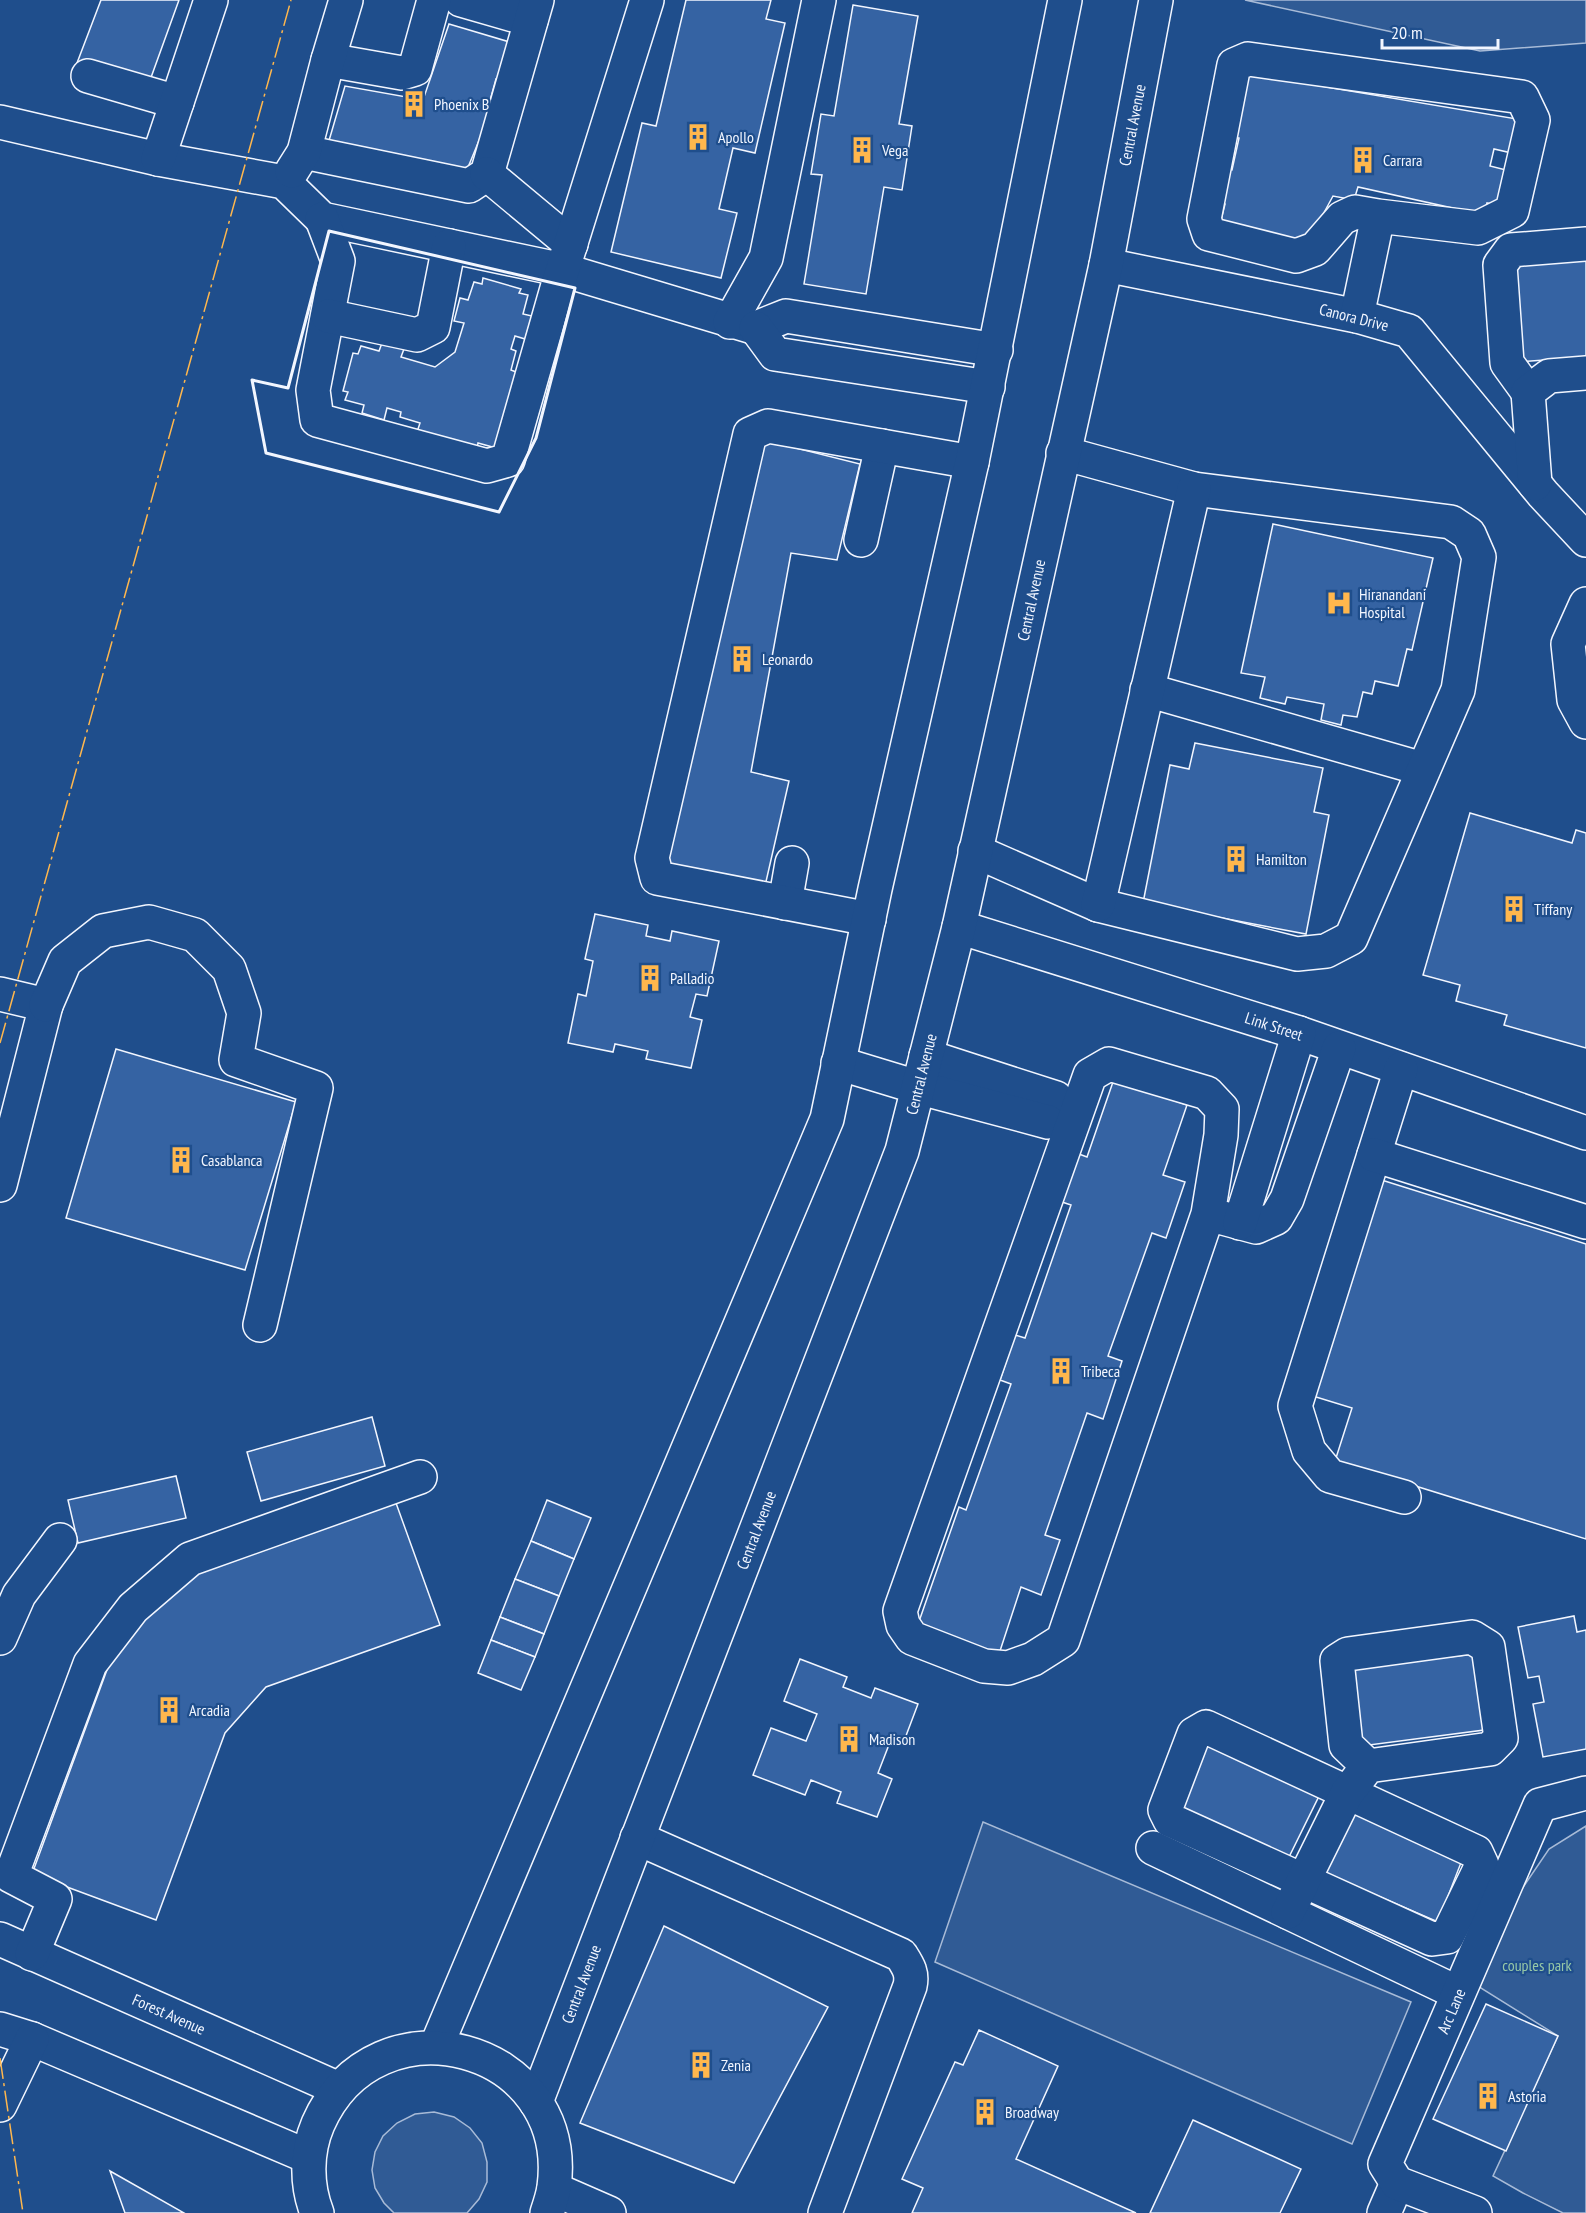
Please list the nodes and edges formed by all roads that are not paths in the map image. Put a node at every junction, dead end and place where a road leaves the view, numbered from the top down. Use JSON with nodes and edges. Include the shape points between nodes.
{"nodes":[{"id":1,"x":211,"y":0,"type":"edge"},
{"id":2,"x":346,"y":0,"type":"edge"},
{"id":3,"x":434,"y":0,"type":"edge"},
{"id":4,"x":461,"y":0,"type":"edge"},
{"id":5,"x":647,"y":0,"type":"edge"},
{"id":6,"x":819,"y":0,"type":"edge"},
{"id":7,"x":1065,"y":0,"type":"edge"},
{"id":8,"x":1156,"y":0,"type":"edge"},
{"id":9,"x":534,"y":10,"type":"edge"},
{"id":10,"x":328,"y":60,"type":"junction"},
{"id":11,"x":88,"y":76,"type":"dead end"},
{"id":12,"x":177,"y":102,"type":"junction"},
{"id":13,"x":0,"y":122,"type":"edge"},
{"id":14,"x":304,"y":152,"type":"junction"},
{"id":15,"x":158,"y":159,"type":"junction"},
{"id":16,"x":487,"y":174,"type":"junction"},
{"id":17,"x":284,"y":182,"type":"junction"},
{"id":18,"x":1378,"y":216,"type":"junction"},
{"id":19,"x":322,"y":219,"type":"junction"},
{"id":20,"x":1586,"y":244,"type":"edge"},
{"id":21,"x":449,"y":246,"type":"junction"},
{"id":22,"x":567,"y":257,"type":"junction"},
{"id":23,"x":1106,"y":265,"type":"junction"},
{"id":24,"x":328,"y":316,"type":"junction"},
{"id":25,"x":1357,"y":316,"type":"junction"},
{"id":26,"x":743,"y":325,"type":"junction"},
{"id":27,"x":996,"y":350,"type":"junction"},
{"id":28,"x":1586,"y":373,"type":"edge"},
{"id":29,"x":988,"y":387,"type":"junction"},
{"id":30,"x":1528,"y":392,"type":"junction"},
{"id":31,"x":882,"y":446,"type":"junction"},
{"id":32,"x":1063,"y":453,"type":"junction"},
{"id":33,"x":972,"y":462,"type":"junction"},
{"id":34,"x":1534,"y":484,"type":"junction"},
{"id":35,"x":1194,"y":489,"type":"junction"},
{"id":36,"x":861,"y":540,"type":"dead end"},
{"id":37,"x":1586,"y":540,"type":"edge"},
{"id":38,"x":1586,"y":604,"type":"edge"},
{"id":39,"x":1147,"y":690,"type":"junction"},
{"id":40,"x":1586,"y":722,"type":"edge"},
{"id":41,"x":1423,"y":769,"type":"junction"},
{"id":42,"x":975,"y":851,"type":"junction"},
{"id":43,"x":792,"y":863,"type":"dead end"},
{"id":44,"x":785,"y":903,"type":"junction"},
{"id":45,"x":1098,"y":905,"type":"junction"},
{"id":46,"x":869,"y":919,"type":"junction"},
{"id":47,"x":959,"y":927,"type":"junction"},
{"id":48,"x":0,"y":994,"type":"edge"},
{"id":49,"x":46,"y":1005,"type":"junction"},
{"id":50,"x":1299,"y":1034,"type":"junction"},
{"id":51,"x":1339,"y":1048,"type":"junction"},
{"id":52,"x":926,"y":1056,"type":"junction"},
{"id":53,"x":838,"y":1064,"type":"junction"},
{"id":54,"x":1401,"y":1069,"type":"junction"},
{"id":55,"x":917,"y":1088,"type":"junction"},
{"id":56,"x":1586,"y":1133,"type":"edge"},
{"id":57,"x":1374,"y":1155,"type":"junction"},
{"id":58,"x":0,"y":1185,"type":"edge"},
{"id":59,"x":1208,"y":1214,"type":"junction"},
{"id":60,"x":1586,"y":1222,"type":"edge"},
{"id":61,"x":1240,"y":1223,"type":"junction"},
{"id":62,"x":260,"y":1325,"type":"dead end"},
{"id":63,"x":420,"y":1477,"type":"dead end"},
{"id":64,"x":1404,"y":1497,"type":"dead end"},
{"id":65,"x":60,"y":1540,"type":"dead end"},
{"id":66,"x":0,"y":1638,"type":"edge"},
{"id":67,"x":1368,"y":1766,"type":"junction"},
{"id":68,"x":1586,"y":1792,"type":"edge"},
{"id":69,"x":1347,"y":1793,"type":"junction"},
{"id":70,"x":637,"y":1838,"type":"junction"},
{"id":71,"x":1153,"y":1848,"type":"dead end"},
{"id":72,"x":1304,"y":1881,"type":"junction"},
{"id":73,"x":1288,"y":1912,"type":"junction"},
{"id":74,"x":0,"y":1939,"type":"edge"},
{"id":75,"x":32,"y":1954,"type":"junction"},
{"id":76,"x":1458,"y":1993,"type":"junction"},
{"id":77,"x":0,"y":2029,"type":"edge"},
{"id":78,"x":32,"y":2039,"type":"junction"},
{"id":79,"x":436,"y":2047,"type":"junction"},
{"id":80,"x":339,"y":2089,"type":"junction"},
{"id":81,"x":536,"y":2102,"type":"junction"},
{"id":82,"x":0,"y":2105,"type":"edge"},
{"id":83,"x":309,"y":2157,"type":"junction"},
{"id":84,"x":1397,"y":2183,"type":"junction"},
{"id":85,"x":551,"y":2201,"type":"edge"},
{"id":86,"x":317,"y":2213,"type":"edge"},
{"id":87,"x":609,"y":2213,"type":"edge"},
{"id":88,"x":825,"y":2213,"type":"edge"},
{"id":89,"x":1384,"y":2213,"type":"edge"},
{"id":90,"x":1475,"y":2213,"type":"edge"}],
"edges":[{"from":1,"to":12,"type":"street"},
{"from":2,"to":10,"type":"street"},
{"from":3,"to":10,"type":"street","via":[[415,69],[402,73]]},
{"from":4,"to":9,"type":"street"},
{"from":5,"to":22,"type":"street"},
{"from":6,"to":26,"type":"street","via":[[765,258]]},
{"from":7,"to":27,"type":"street"},
{"from":8,"to":23,"type":"street","name":"Central Avenue"},
{"from":9,"to":16,"type":"street"},
{"from":10,"to":14,"type":"street"},
{"from":11,"to":12,"type":"street"},
{"from":12,"to":15,"type":"street"},
{"from":13,"to":15,"type":"street"},
{"from":14,"to":16,"type":"street","via":[[469,186]]},
{"from":14,"to":17,"type":"street"},
{"from":15,"to":17,"type":"street"},
{"from":16,"to":22,"type":"street"},
{"from":17,"to":19,"type":"street"},
{"from":18,"to":18,"type":"street","via":[[1478,228],[1512,211],[1533,120],[1522,97],[1248,59],[1234,65],[1204,219],[1209,234],[1296,256],[1315,249],[1341,218],[1355,212]]},
{"from":18,"to":25,"type":"street"},
{"from":19,"to":21,"type":"street"},
{"from":19,"to":24,"type":"street","via":[[338,261]]},
{"from":20,"to":30,"type":"street","via":[[1511,250],[1500,265],[1507,363]]},
{"from":21,"to":22,"type":"street"},
{"from":21,"to":24,"type":"street","via":[[433,327],[417,335]]},
{"from":22,"to":24,"type":"street","via":[[508,460],[487,466],[317,420],[313,390]]},
{"from":22,"to":26,"type":"street"},
{"from":23,"to":25,"type":"street","name":"Canora Drive"},
{"from":23,"to":32,"type":"street","name":"Central Avenue"},
{"from":25,"to":34,"type":"street","name":"Canora Drive","via":[[1409,331]]},
{"from":26,"to":27,"type":"street","via":[[786,316]]},
{"from":26,"to":29,"type":"street","via":[[775,354]]},
{"from":27,"to":29,"type":"street"},
{"from":28,"to":30,"type":"street","via":[[1549,376]]},
{"from":29,"to":33,"type":"street"},
{"from":30,"to":34,"type":"street"},
{"from":31,"to":33,"type":"street"},
{"from":31,"to":36,"type":"street"},
{"from":31,"to":44,"type":"street","via":[[768,426],[750,434],[652,858],[657,878]]},
{"from":32,"to":35,"type":"street"},
{"from":32,"to":42,"type":"street","name":"Central Avenue"},
{"from":33,"to":46,"type":"street"},
{"from":34,"to":37,"type":"street","name":"Canora Drive"},
{"from":35,"to":39,"type":"street"},
{"from":35,"to":41,"type":"street","via":[[1450,522],[1469,534],[1479,557],[1458,690]]},
{"from":38,"to":40,"type":"street","via":[[1568,644],[1574,700]]},
{"from":39,"to":41,"type":"street"},
{"from":39,"to":45,"type":"street"},
{"from":41,"to":45,"type":"street","via":[[1351,938],[1326,951],[1297,954]]},
{"from":42,"to":45,"type":"street"},
{"from":42,"to":47,"type":"street","name":"Central Avenue"},
{"from":43,"to":44,"type":"street"},
{"from":44,"to":46,"type":"street"},
{"from":46,"to":53,"type":"street"},
{"from":47,"to":50,"type":"street","name":"Link Street"},
{"from":47,"to":52,"type":"street","name":"Central Avenue"},
{"from":48,"to":49,"type":"street"},
{"from":49,"to":58,"type":"street"},
{"from":49,"to":62,"type":"street","via":[[65,961],[103,931],[149,922],[195,935],[229,969],[244,1013],[236,1060],[316,1088]]},
{"from":50,"to":51,"type":"street","name":"Link Street"},
{"from":50,"to":61,"type":"street"},
{"from":51,"to":54,"type":"street","name":"Link Street"},
{"from":51,"to":61,"type":"street","via":[[1287,1199],[1276,1218],[1256,1227]]},
{"from":52,"to":55,"type":"street","name":"Central Avenue"},
{"from":52,"to":55,"type":"street","via":[[1052,1110]]},
{"from":53,"to":55,"type":"street"},
{"from":53,"to":79,"type":"street","via":[[826,1119]]},
{"from":54,"to":56,"type":"street","name":"Link Street"},
{"from":54,"to":57,"type":"street"},
{"from":55,"to":70,"type":"street","name":"Central Avenue","via":[[902,1151]]},
{"from":57,"to":60,"type":"street"},
{"from":57,"to":64,"type":"street","via":[[1295,1406],[1309,1451],[1330,1476]]},
{"from":59,"to":59,"type":"street","via":[[1063,1640],[1033,1659],[1008,1668],[984,1666],[912,1638],[900,1611],[1090,1075],[1109,1064],[1207,1093],[1222,1109]]},
{"from":59,"to":61,"type":"street"},
{"from":63,"to":75,"type":"street","via":[[190,1559],[132,1608],[90,1664],[11,1876],[55,1899]]},
{"from":65,"to":66,"type":"street","via":[[19,1595]]},
{"from":67,"to":67,"type":"street","via":[[1490,1749],[1501,1738],[1488,1647],[1472,1637],[1348,1654],[1337,1661],[1346,1745]]},
{"from":67,"to":69,"type":"street"},
{"from":68,"to":76,"type":"street","name":"Arc Lane","via":[[1540,1804]]},
{"from":69,"to":72,"type":"street"},
{"from":69,"to":72,"type":"street","via":[[1476,1852],[1482,1865],[1447,1937],[1432,1939]]},
{"from":69,"to":72,"type":"street","via":[[1206,1727],[1194,1734],[1165,1810],[1170,1820]]},
{"from":70,"to":81,"type":"street","name":"Central Avenue"},
{"from":70,"to":88,"type":"street","via":[[901,1955],[908,1966],[912,1977],[909,1986]]},
{"from":71,"to":73,"type":"street"},
{"from":72,"to":73,"type":"street"},
{"from":73,"to":76,"type":"street"},
{"from":74,"to":75,"type":"street","name":"Forest Avenue"},
{"from":75,"to":80,"type":"street","name":"Forest Avenue"},
{"from":76,"to":84,"type":"street","name":"Arc Lane","via":[[1385,2164]]},
{"from":77,"to":78,"type":"street"},
{"from":78,"to":82,"type":"street"},
{"from":78,"to":83,"type":"street"},
{"from":79,"to":80,"type":"street","via":[[408,2049],[382,2057]]},
{"from":79,"to":81,"type":"street","via":[[465,2051],[492,2062]]},
{"from":80,"to":83,"type":"street","via":[[314,2133]]},
{"from":81,"to":85,"type":"street","via":[[551,2135],[555,2162]]},
{"from":83,"to":86,"type":"street","via":[[309,2182]]},
{"from":84,"to":89,"type":"street"},
{"from":84,"to":90,"type":"street"},
{"from":85,"to":87,"type":"street"}]}
